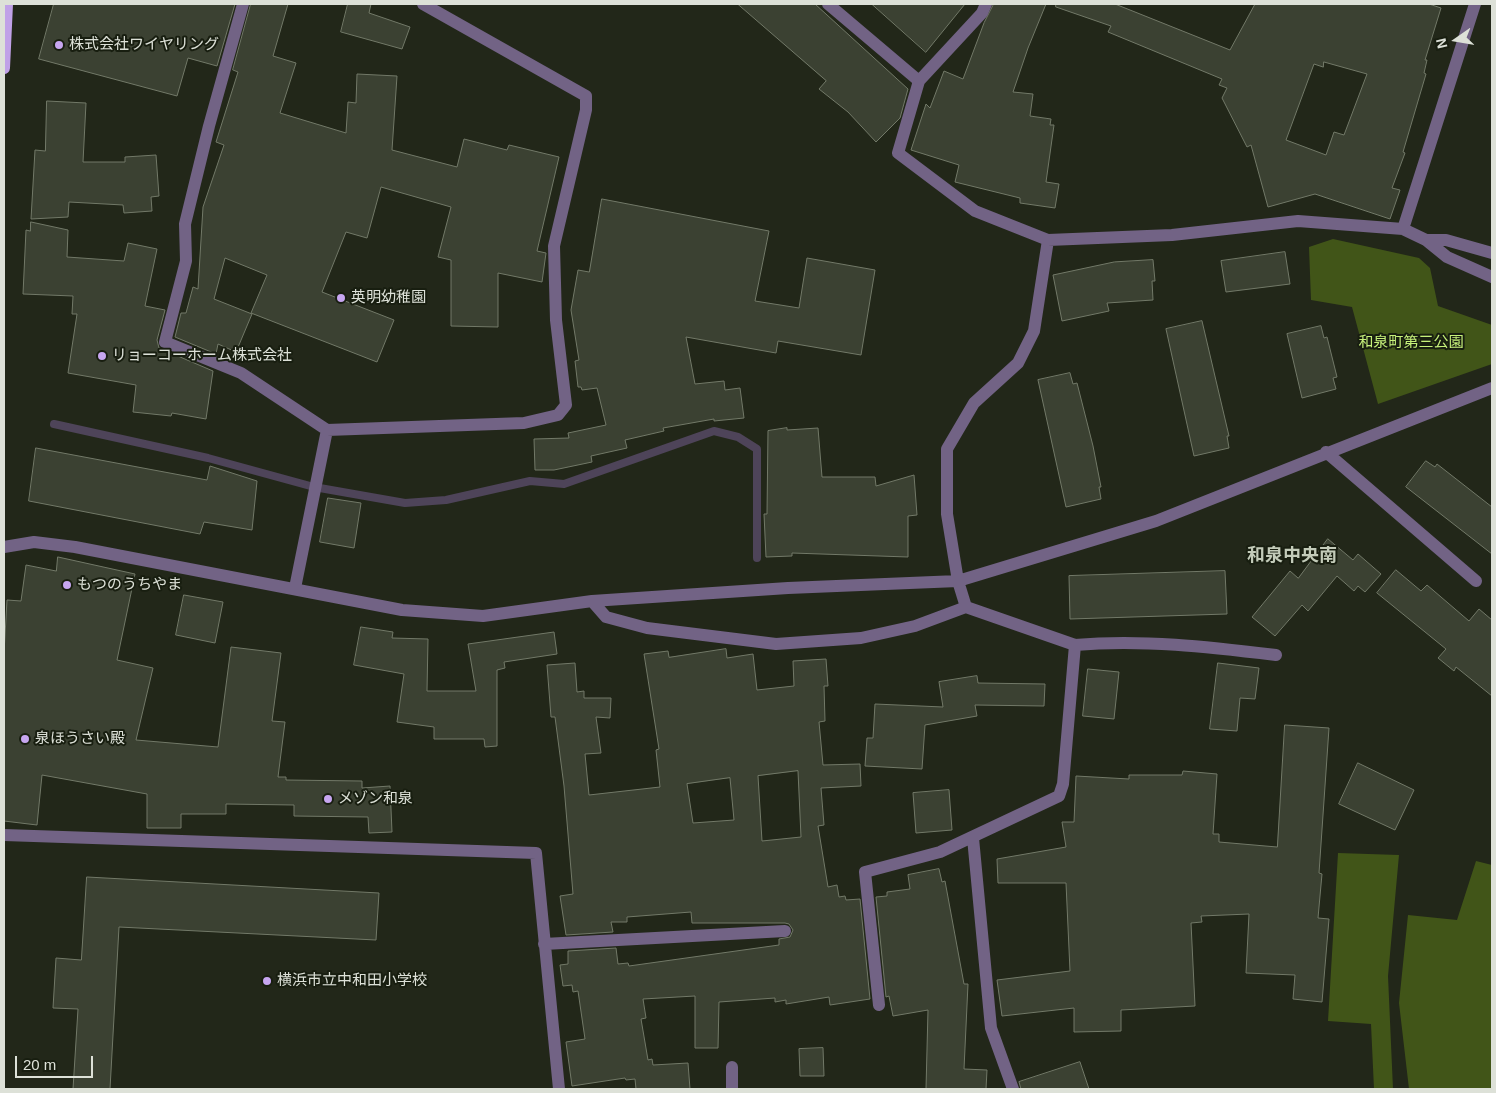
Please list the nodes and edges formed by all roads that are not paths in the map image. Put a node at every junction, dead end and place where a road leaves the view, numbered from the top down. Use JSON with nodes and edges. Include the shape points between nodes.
{"nodes":[{"id":1,"x":7,"y":4,"type":"edge"},
{"id":2,"x":244,"y":4,"type":"edge"},
{"id":3,"x":423,"y":4,"type":"edge"},
{"id":4,"x":828,"y":4,"type":"edge"},
{"id":5,"x":986,"y":4,"type":"edge"},
{"id":6,"x":1475,"y":4,"type":"edge"},
{"id":7,"x":4,"y":68,"type":"edge"},
{"id":8,"x":919,"y":81,"type":"junction"},
{"id":9,"x":1403,"y":229,"type":"junction"},
{"id":10,"x":1048,"y":240,"type":"junction"},
{"id":11,"x":1426,"y":240,"type":"junction"},
{"id":12,"x":1492,"y":253,"type":"edge"},
{"id":13,"x":1492,"y":276,"type":"edge"},
{"id":14,"x":1492,"y":388,"type":"edge"},
{"id":15,"x":327,"y":430,"type":"junction"},
{"id":16,"x":1326,"y":452,"type":"junction"},
{"id":17,"x":4,"y":547,"type":"edge"},
{"id":18,"x":958,"y":581,"type":"junction"},
{"id":19,"x":1476,"y":581,"type":"dead end"},
{"id":20,"x":295,"y":588,"type":"junction"},
{"id":21,"x":592,"y":601,"type":"junction"},
{"id":22,"x":966,"y":607,"type":"junction"},
{"id":23,"x":1075,"y":644,"type":"junction"},
{"id":24,"x":1276,"y":655,"type":"dead end"},
{"id":25,"x":4,"y":835,"type":"edge"},
{"id":26,"x":973,"y":838,"type":"junction"},
{"id":27,"x":785,"y":931,"type":"dead end"},
{"id":28,"x":544,"y":944,"type":"junction"},
{"id":29,"x":879,"y":1005,"type":"dead end"},
{"id":30,"x":732,"y":1067,"type":"dead end"},
{"id":31,"x":559,"y":1089,"type":"edge"},
{"id":32,"x":732,"y":1089,"type":"edge"},
{"id":33,"x":1013,"y":1089,"type":"edge"}],
"edges":[{"from":1,"to":7,"type":"main road"},
{"from":2,"to":15,"type":"street","via":[[209,126],[186,224],[186,261],[165,342],[241,373]]},
{"from":3,"to":15,"type":"street","via":[[586,96],[586,110],[554,246],[556,320],[566,405],[558,415],[524,423]]},
{"from":4,"to":8,"type":"street"},
{"from":5,"to":8,"type":"street"},
{"from":6,"to":9,"type":"street"},
{"from":8,"to":10,"type":"street","via":[[898,153],[975,211]]},
{"from":9,"to":10,"type":"street","via":[[1298,221],[1172,235]]},
{"from":9,"to":11,"type":"street"},
{"from":10,"to":18,"type":"street","via":[[1034,331],[1018,363],[974,403],[947,449],[947,514]]},
{"from":11,"to":12,"type":"street","via":[[1446,240]]},
{"from":11,"to":13,"type":"street","via":[[1447,257]]},
{"from":14,"to":16,"type":"street"},
{"from":15,"to":20,"type":"street"},
{"from":16,"to":18,"type":"street","via":[[1156,521]]},
{"from":16,"to":19,"type":"street"},
{"from":17,"to":20,"type":"street","via":[[34,542],[67,546]]},
{"from":18,"to":21,"type":"street"},
{"from":18,"to":22,"type":"street"},
{"from":20,"to":21,"type":"street","via":[[402,610],[483,616]]},
{"from":21,"to":22,"type":"street","via":[[606,617],[647,628],[776,644],[861,638],[915,626]]},
{"from":22,"to":23,"type":"street"},
{"from":23,"to":24,"type":"street","via":[[1115,642],[1222,648]]},
{"from":23,"to":26,"type":"street","via":[[1064,784],[1059,796]]},
{"from":25,"to":28,"type":"street","via":[[536,853]]},
{"from":26,"to":29,"type":"street","via":[[940,852],[865,872]]},
{"from":26,"to":33,"type":"street","via":[[990,1028]]},
{"from":27,"to":28,"type":"street"},
{"from":28,"to":31,"type":"street"},
{"from":30,"to":32,"type":"street"}]}
